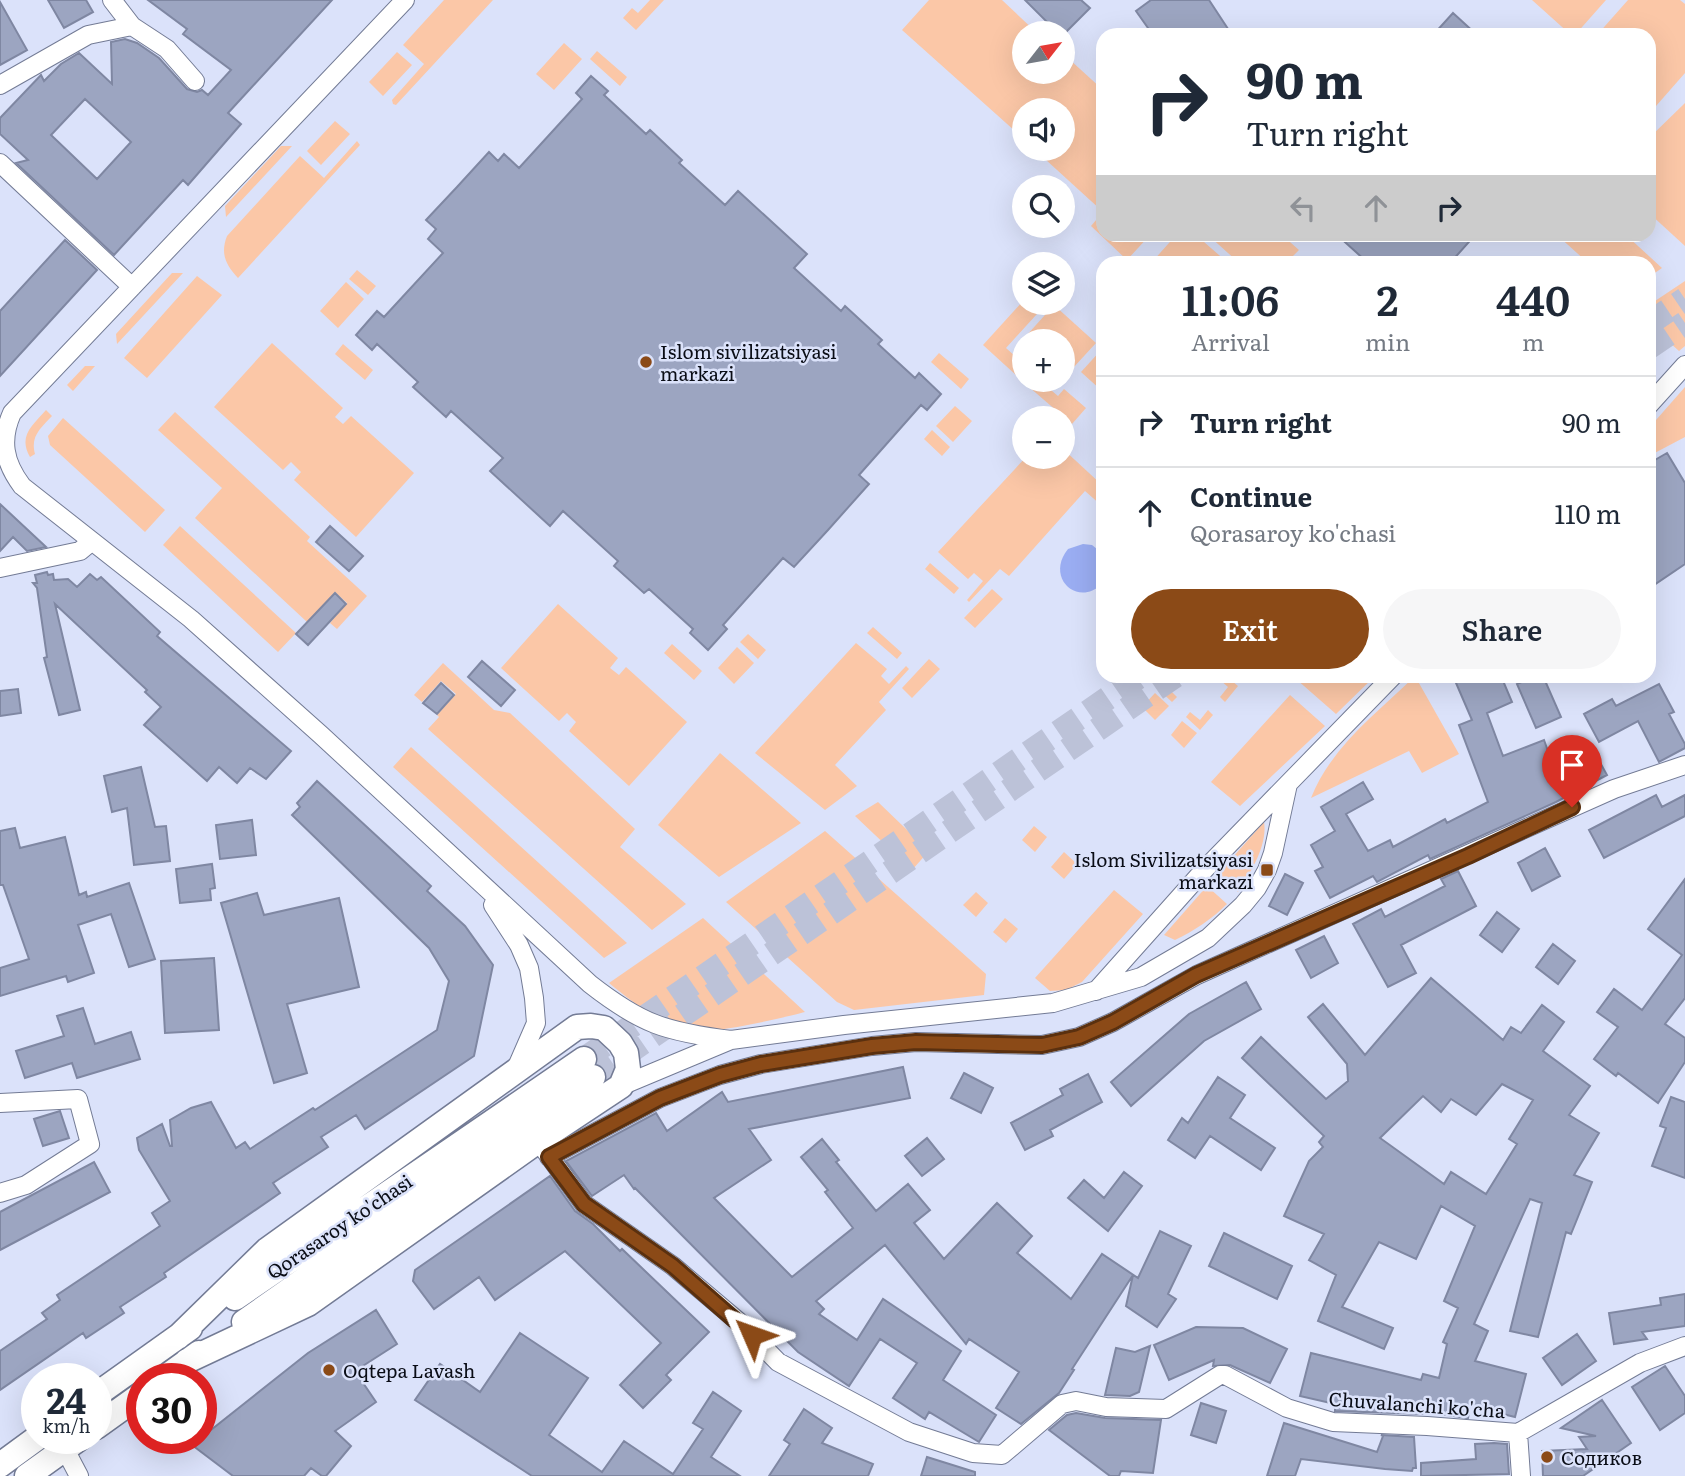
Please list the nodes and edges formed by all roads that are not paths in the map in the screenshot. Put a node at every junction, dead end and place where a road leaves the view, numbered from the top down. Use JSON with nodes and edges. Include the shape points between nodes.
{"nodes":[{"id":1,"x":112,"y":0,"type":"edge"},
{"id":2,"x":405,"y":0,"type":"edge"},
{"id":3,"x":132,"y":26,"type":"junction"},
{"id":4,"x":195,"y":81,"type":"dead end"},
{"id":5,"x":0,"y":86,"type":"edge"},
{"id":6,"x":0,"y":163,"type":"edge"},
{"id":7,"x":132,"y":288,"type":"junction"},
{"id":8,"x":1685,"y":365,"type":"edge"},
{"id":9,"x":1656,"y":397,"type":"edge"},
{"id":10,"x":92,"y":541,"type":"junction"},
{"id":11,"x":0,"y":568,"type":"edge"},
{"id":12,"x":1385,"y":683,"type":"edge"},
{"id":13,"x":1685,"y":765,"type":"edge"},
{"id":14,"x":1288,"y":783,"type":"junction"},
{"id":15,"x":480,"y":884,"type":"junction"},
{"id":16,"x":1096,"y":991,"type":"junction"},
{"id":17,"x":731,"y":1040,"type":"junction"},
{"id":18,"x":514,"y":1072,"type":"junction"},
{"id":19,"x":621,"y":1086,"type":"junction"},
{"id":20,"x":0,"y":1103,"type":"edge"},
{"id":21,"x":543,"y":1149,"type":"junction"},
{"id":22,"x":0,"y":1193,"type":"edge"},
{"id":23,"x":178,"y":1336,"type":"junction"},
{"id":24,"x":1685,"y":1346,"type":"edge"},
{"id":25,"x":187,"y":1362,"type":"joint"},
{"id":26,"x":112,"y":1383,"type":"edge"},
{"id":27,"x":1518,"y":1433,"type":"junction"},
{"id":28,"x":21,"y":1450,"type":"edge"},
{"id":29,"x":54,"y":1454,"type":"edge"},
{"id":30,"x":72,"y":1454,"type":"edge"},
{"id":31,"x":0,"y":1465,"type":"edge"},
{"id":32,"x":27,"y":1476,"type":"edge"},
{"id":33,"x":79,"y":1476,"type":"edge"},
{"id":34,"x":1521,"y":1476,"type":"edge"}],
"edges":[{"from":1,"to":3,"type":"street"},
{"from":2,"to":7,"type":"street"},
{"from":3,"to":4,"type":"street","via":[[167,49]]},
{"from":3,"to":5,"type":"street","via":[[88,35]]},
{"from":6,"to":7,"type":"street"},
{"from":7,"to":10,"type":"street","via":[[12,412],[4,431],[7,463],[22,486]]},
{"from":8,"to":9,"type":"street"},
{"from":10,"to":11,"type":"street","via":[[80,551]]},
{"from":10,"to":15,"type":"street","via":[[191,619]]},
{"from":12,"to":14,"type":"street"},
{"from":13,"to":21,"type":"street","via":[[1614,789],[1196,975],[1079,1037],[1042,1045],[916,1042],[761,1064],[660,1098]]},
{"from":14,"to":16,"type":"street"},
{"from":14,"to":16,"type":"street","via":[[1268,870],[1243,905],[1208,938],[1179,957],[1141,977]]},
{"from":15,"to":17,"type":"street","via":[[618,1006],[650,1024]]},
{"from":15,"to":18,"type":"street","via":[[529,968],[536,1023]]},
{"from":16,"to":17,"type":"street","via":[[1053,1003]]},
{"from":17,"to":19,"type":"street"},
{"from":18,"to":19,"type":"main road","via":[[577,1027],[591,1026],[609,1031],[624,1048],[628,1069]]},
{"from":18,"to":23,"type":"main road","via":[[268,1250]]},
{"from":19,"to":21,"type":"main road"},
{"from":20,"to":22,"type":"street","via":[[78,1099],[90,1144],[26,1185]]},
{"from":21,"to":25,"type":"main road","via":[[308,1304]]},
{"from":21,"to":27,"type":"street","name":"Chuvalanchi ko'cha","via":[[584,1204],[673,1266],[778,1362],[909,1432],[973,1453],[1002,1455],[1062,1404],[1076,1401],[1166,1409],[1220,1375],[1287,1408],[1333,1422]]},
{"from":23,"to":25,"type":"main road","name":"Qorasaroy ko'chasi","via":[[589,1068]]},
{"from":23,"to":26,"type":"main road","name":"Qorasaroy ko'chasi"},
{"from":24,"to":27,"type":"street","via":[[1640,1363]]},
{"from":27,"to":34,"type":"street"},
{"from":28,"to":31,"type":"main road"},
{"from":29,"to":32,"type":"main road"},
{"from":30,"to":33,"type":"street"}]}
